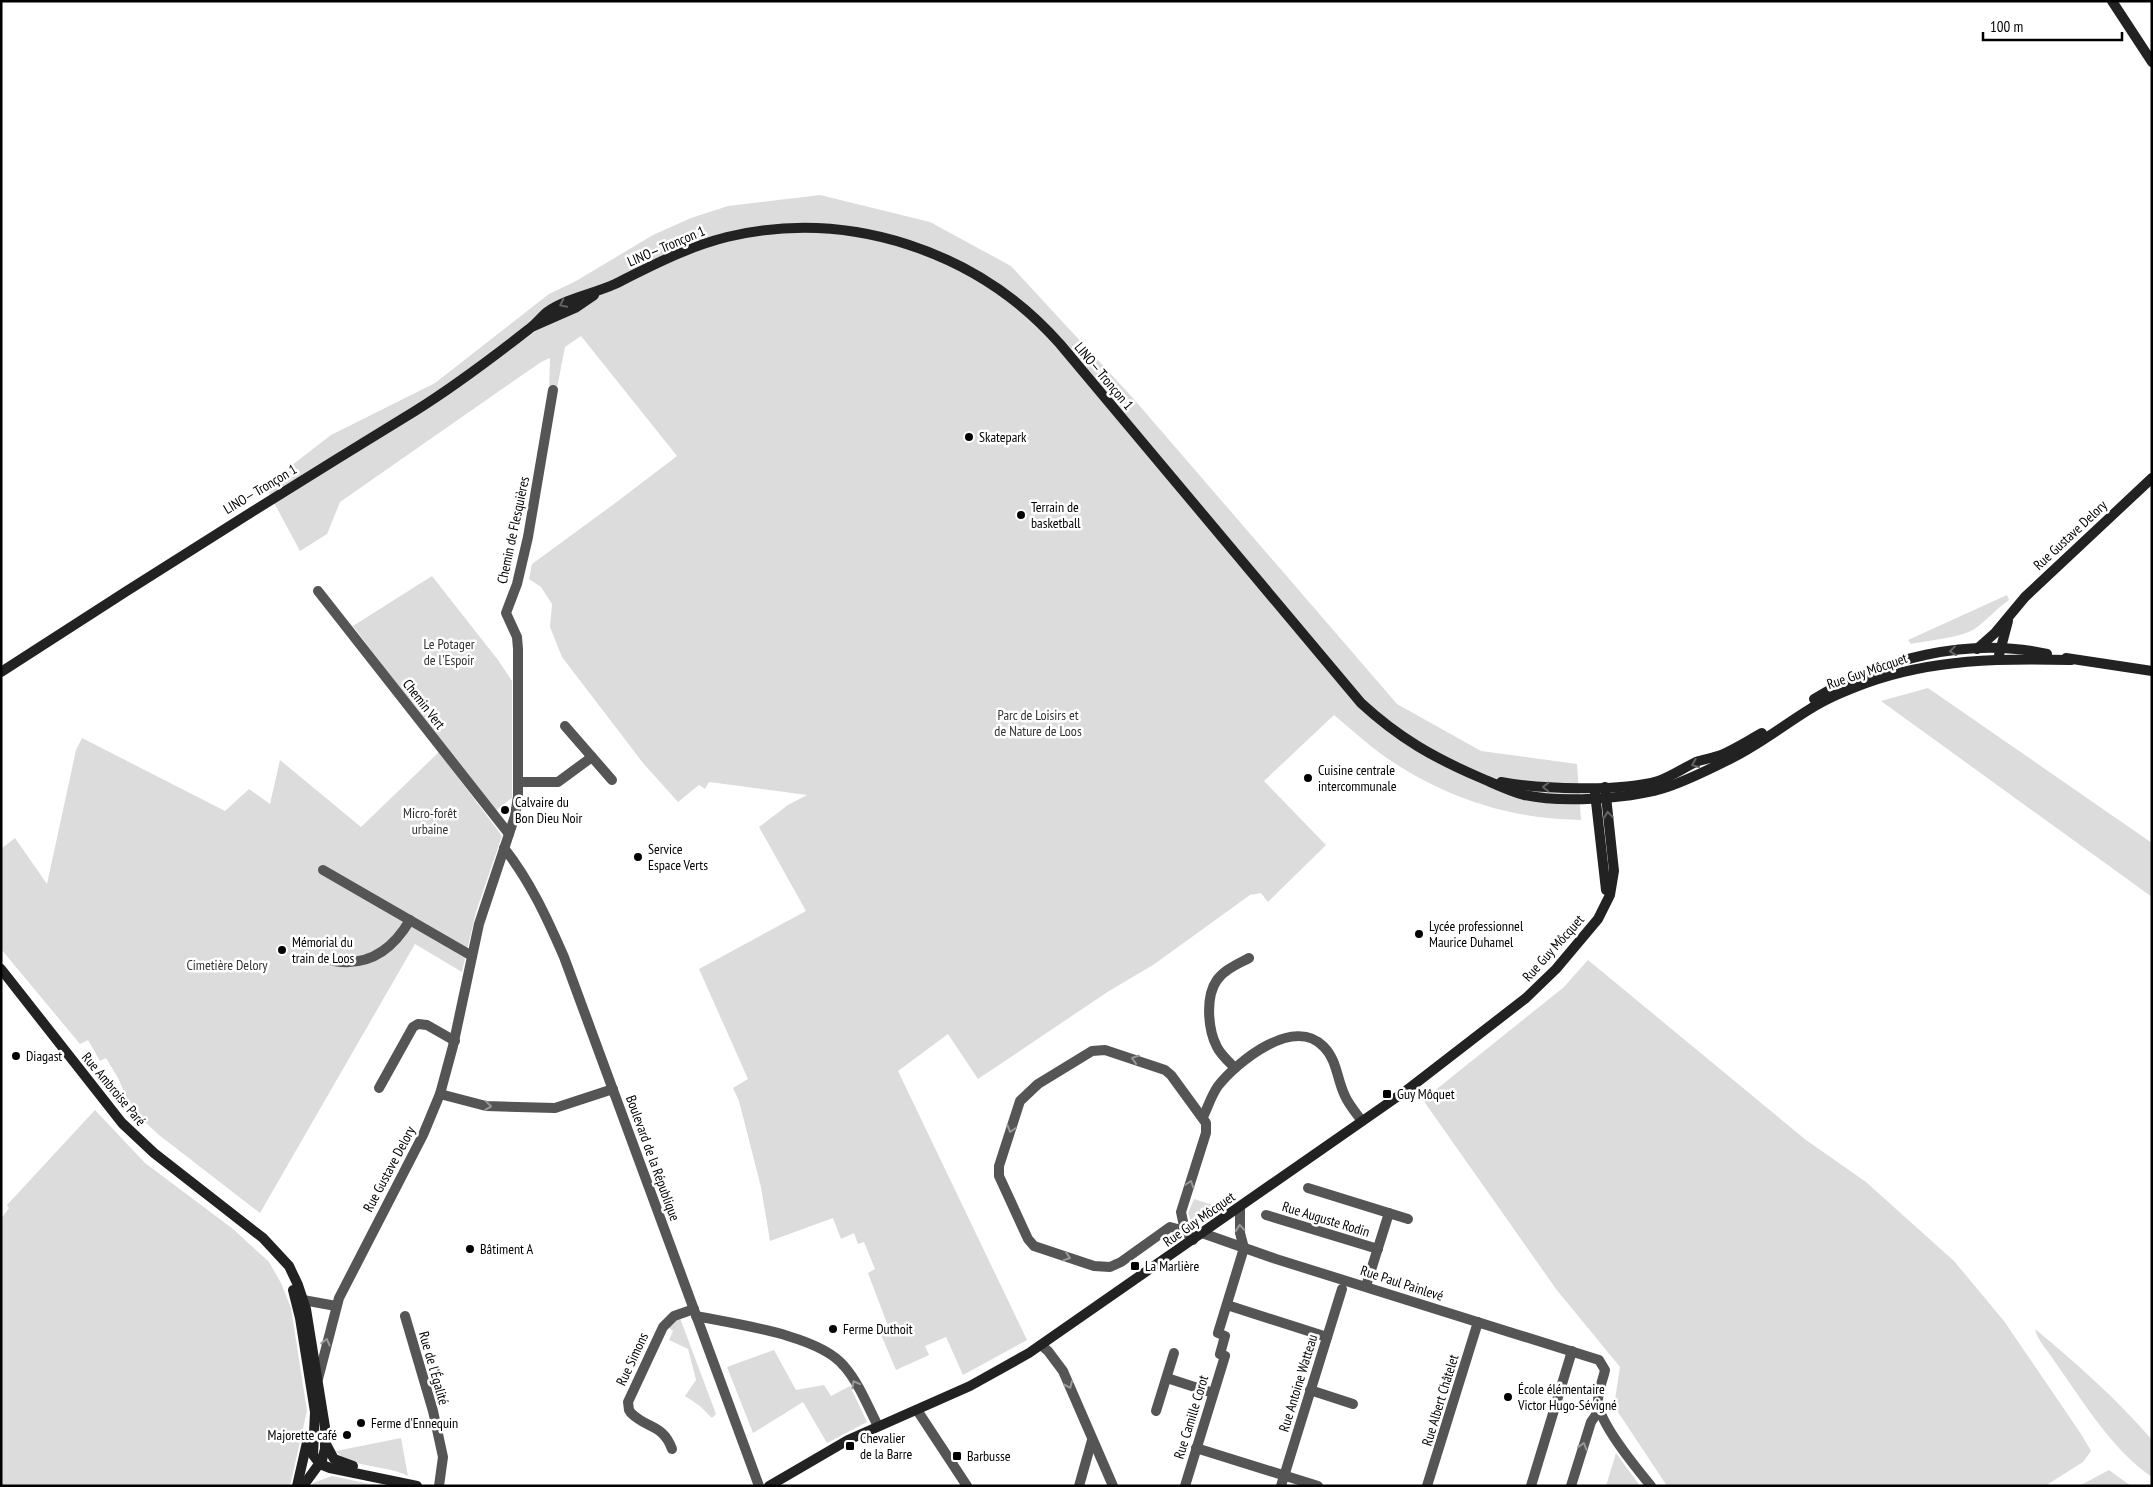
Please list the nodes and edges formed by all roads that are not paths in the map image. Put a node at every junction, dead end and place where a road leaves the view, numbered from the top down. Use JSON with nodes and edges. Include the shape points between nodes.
{"nodes":[{"id":1,"x":2112,"y":1,"type":"edge"},
{"id":2,"x":2152,"y":62,"type":"edge"},
{"id":3,"x":553,"y":390,"type":"dead end"},
{"id":4,"x":2152,"y":478,"type":"edge"},
{"id":5,"x":318,"y":591,"type":"dead end"},
{"id":6,"x":2010,"y":615,"type":"junction"},
{"id":7,"x":1977,"y":649,"type":"junction"},
{"id":8,"x":2000,"y":649,"type":"junction"},
{"id":9,"x":1996,"y":659,"type":"junction"},
{"id":10,"x":2071,"y":660,"type":"junction"},
{"id":11,"x":2152,"y":671,"type":"edge"},
{"id":12,"x":1,"y":672,"type":"edge"},
{"id":13,"x":565,"y":726,"type":"dead end"},
{"id":14,"x":592,"y":757,"type":"junction"},
{"id":15,"x":612,"y":780,"type":"dead end"},
{"id":16,"x":518,"y":782,"type":"junction"},
{"id":17,"x":1600,"y":792,"type":"junction"},
{"id":18,"x":513,"y":822,"type":"joint"},
{"id":19,"x":509,"y":834,"type":"junction"},
{"id":20,"x":504,"y":848,"type":"junction"},
{"id":21,"x":323,"y":870,"type":"dead end"},
{"id":22,"x":410,"y":920,"type":"junction"},
{"id":23,"x":472,"y":956,"type":"junction"},
{"id":24,"x":1249,"y":958,"type":"dead end"},
{"id":25,"x":334,"y":960,"type":"dead end"},
{"id":26,"x":1,"y":969,"type":"edge"},
{"id":27,"x":454,"y":1041,"type":"junction"},
{"id":28,"x":1235,"y":1068,"type":"junction"},
{"id":29,"x":379,"y":1088,"type":"dead end"},
{"id":30,"x":613,"y":1089,"type":"junction"},
{"id":31,"x":440,"y":1094,"type":"junction"},
{"id":32,"x":1203,"y":1117,"type":"junction"},
{"id":33,"x":1362,"y":1121,"type":"junction"},
{"id":34,"x":1308,"y":1188,"type":"dead end"},
{"id":35,"x":1240,"y":1208,"type":"junction"},
{"id":36,"x":1389,"y":1213,"type":"junction"},
{"id":37,"x":1266,"y":1215,"type":"dead end"},
{"id":38,"x":1408,"y":1219,"type":"dead end"},
{"id":39,"x":1186,"y":1231,"type":"junction"},
{"id":40,"x":1202,"y":1234,"type":"junction"},
{"id":41,"x":1193,"y":1240,"type":"junction"},
{"id":42,"x":1244,"y":1248,"type":"junction"},
{"id":43,"x":1378,"y":1249,"type":"junction"},
{"id":44,"x":1366,"y":1286,"type":"junction"},
{"id":45,"x":1342,"y":1289,"type":"dead end"},
{"id":46,"x":300,"y":1301,"type":"junction"},
{"id":47,"x":1226,"y":1305,"type":"junction"},
{"id":48,"x":336,"y":1306,"type":"junction"},
{"id":49,"x":695,"y":1312,"type":"junction"},
{"id":50,"x":405,"y":1316,"type":"dead end"},
{"id":51,"x":1478,"y":1322,"type":"junction"},
{"id":52,"x":1327,"y":1337,"type":"junction"},
{"id":53,"x":1041,"y":1345,"type":"junction"},
{"id":54,"x":1572,"y":1351,"type":"junction"},
{"id":55,"x":1174,"y":1353,"type":"dead end"},
{"id":56,"x":1166,"y":1378,"type":"junction"},
{"id":57,"x":318,"y":1379,"type":"junction"},
{"id":58,"x":1310,"y":1390,"type":"junction"},
{"id":59,"x":1213,"y":1393,"type":"junction"},
{"id":60,"x":314,"y":1400,"type":"junction"},
{"id":61,"x":1353,"y":1404,"type":"dead end"},
{"id":62,"x":1600,"y":1409,"type":"junction"},
{"id":63,"x":917,"y":1410,"type":"junction"},
{"id":64,"x":1156,"y":1411,"type":"dead end"},
{"id":65,"x":878,"y":1426,"type":"junction"},
{"id":66,"x":326,"y":1440,"type":"junction"},
{"id":67,"x":1092,"y":1440,"type":"junction"},
{"id":68,"x":1196,"y":1448,"type":"junction"},
{"id":69,"x":672,"y":1449,"type":"dead end"},
{"id":70,"x":320,"y":1464,"type":"junction"},
{"id":71,"x":1284,"y":1475,"type":"junction"},
{"id":72,"x":411,"y":1484,"type":"edge"},
{"id":73,"x":297,"y":1486,"type":"edge"},
{"id":74,"x":303,"y":1486,"type":"edge"},
{"id":75,"x":439,"y":1486,"type":"edge"},
{"id":76,"x":759,"y":1486,"type":"edge"},
{"id":77,"x":769,"y":1486,"type":"edge"},
{"id":78,"x":967,"y":1486,"type":"edge"},
{"id":79,"x":1079,"y":1486,"type":"edge"},
{"id":80,"x":1113,"y":1486,"type":"edge"},
{"id":81,"x":1184,"y":1486,"type":"edge"},
{"id":82,"x":1281,"y":1486,"type":"edge"},
{"id":83,"x":1318,"y":1486,"type":"edge"},
{"id":84,"x":1427,"y":1486,"type":"edge"},
{"id":85,"x":1531,"y":1486,"type":"edge"},
{"id":86,"x":1571,"y":1486,"type":"edge"},
{"id":87,"x":1651,"y":1486,"type":"edge"}],
"edges":[{"from":1,"to":2,"type":"main road"},
{"from":3,"to":16,"type":"street","name":"Chemin de Flesquières","via":[[528,537],[506,614],[518,642]]},
{"from":4,"to":6,"type":"main road","name":"Rue Gustave Delory","via":[[2025,597]]},
{"from":5,"to":19,"type":"street","name":"Chemin Vert"},
{"from":6,"to":7,"type":"main road","name":"Rue Gustave Delory"},
{"from":6,"to":8,"type":"main road","name":"Rue Gustave Delory"},
{"from":7,"to":8,"type":"main road","name":"Rue Guy Môcquet"},
{"from":7,"to":17,"type":"main road","name":"Rue Guy Môcquet","one_way":true,"via":[[1928,654],[1874,669],[1832,688],[1770,729],[1726,753],[1697,762],[1657,781]]},
{"from":8,"to":9,"type":"main road","name":"Rue Gustave Delory"},
{"from":8,"to":10,"type":"main road","name":"Rue Guy Môcquet","via":[[2036,652]]},
{"from":9,"to":10,"type":"main road","name":"Rue Guy Môcquet"},
{"from":9,"to":17,"type":"main road","name":"Rue Guy Môcquet","via":[[1926,666],[1874,680],[1816,705],[1734,757],[1673,785],[1654,790]]},
{"from":10,"to":11,"type":"main road","name":"Rue Guy Môcquet"},
{"from":12,"to":17,"type":"main road","name":"LINO— Tronçon 1","via":[[231,523],[445,392],[551,310],[703,244],[787,228],[835,229],[926,250],[974,273],[1015,301],[1053,336],[1361,703],[1388,726],[1447,764],[1480,778],[1518,785]]},
{"from":13,"to":14,"type":"street"},
{"from":14,"to":15,"type":"street"},
{"from":14,"to":16,"type":"street","via":[[558,782]]},
{"from":16,"to":18,"type":"street","name":"Chemin de Flesquières"},
{"from":17,"to":33,"type":"main road","name":"Rue Guy Môcquet","via":[[1614,876],[1601,914],[1535,990],[1425,1077]]},
{"from":18,"to":19,"type":"street","name":"Rue Gustave Delory"},
{"from":19,"to":20,"type":"street","name":"Rue Gustave Delory"},
{"from":20,"to":23,"type":"street","name":"Rue Gustave Delory"},
{"from":20,"to":30,"type":"street","name":"Boulevard de la République","via":[[529,884],[547,919]]},
{"from":21,"to":22,"type":"street"},
{"from":22,"to":23,"type":"street"},
{"from":22,"to":25,"type":"street","via":[[396,941],[375,957],[354,963]]},
{"from":23,"to":27,"type":"street","name":"Rue Gustave Delory"},
{"from":24,"to":28,"type":"street","via":[[1222,974],[1210,997],[1211,1030],[1216,1046]]},
{"from":26,"to":46,"type":"main road","name":"Rue Ambroise Paré","via":[[129,1130],[272,1246],[289,1266]]},
{"from":27,"to":29,"type":"street","via":[[427,1025],[413,1027]]},
{"from":27,"to":31,"type":"street","name":"Rue Gustave Delory"},
{"from":28,"to":32,"type":"street","via":[[1213,1093]]},
{"from":28,"to":33,"type":"street","via":[[1266,1046],[1295,1037],[1312,1039],[1328,1052],[1345,1097]]},
{"from":31,"to":30,"type":"street","one_way":true,"via":[[486,1106],[555,1108]]},
{"from":30,"to":49,"type":"street","name":"Boulevard de la République"},
{"from":31,"to":48,"type":"street","name":"Rue Gustave Delory","via":[[423,1135]]},
{"from":39,"to":32,"type":"street","one_way":true,"via":[[1181,1212],[1206,1133]]},
{"from":32,"to":39,"type":"street","one_way":true,"via":[[1165,1070],[1105,1050],[1092,1051],[1038,1084],[1020,1101],[999,1166],[1001,1183],[1028,1239],[1042,1249],[1104,1268],[1121,1262],[1170,1227]]},
{"from":33,"to":35,"type":"main road","name":"Rue Guy Môcquet"},
{"from":34,"to":36,"type":"street"},
{"from":35,"to":40,"type":"main road","name":"Rue Guy Môcquet"},
{"from":42,"to":35,"type":"street","one_way":true},
{"from":36,"to":38,"type":"street"},
{"from":36,"to":43,"type":"street"},
{"from":37,"to":43,"type":"street","name":"Rue Auguste Rodin"},
{"from":39,"to":41,"type":"street"},
{"from":40,"to":41,"type":"main road","name":"Rue Guy Môcquet"},
{"from":40,"to":42,"type":"street","name":"Rue Paul Painlevé"},
{"from":41,"to":53,"type":"main road","name":"Rue Guy Môcquet"},
{"from":42,"to":44,"type":"street","name":"Rue Paul Painlevé"},
{"from":42,"to":47,"type":"street"},
{"from":43,"to":44,"type":"street"},
{"from":44,"to":51,"type":"street","name":"Rue Paul Painlevé"},
{"from":45,"to":52,"type":"street","name":"Rue Antoine Watteau"},
{"from":46,"to":48,"type":"street"},
{"from":46,"to":57,"type":"main road","name":"Rue Ambroise Paré"},
{"from":46,"to":60,"type":"main road","name":"Rue Ambroise Paré"},
{"from":47,"to":52,"type":"street"},
{"from":47,"to":59,"type":"street","name":"Rue Camille Corot","via":[[1218,1333],[1225,1336],[1220,1354],[1224,1356]]},
{"from":57,"to":48,"type":"street","name":"Rue Gustave Delory","one_way":true},
{"from":65,"to":49,"type":"street","one_way":true,"via":[[849,1372],[836,1358],[782,1334]]},
{"from":49,"to":69,"type":"street","name":"Rue Simons","via":[[674,1316],[663,1327],[628,1402],[632,1413],[663,1432]]},
{"from":49,"to":76,"type":"street","name":"Boulevard de la République"},
{"from":50,"to":75,"type":"street","name":"Rue de l'Égalité","via":[[443,1456]]},
{"from":51,"to":54,"type":"street","name":"Rue Paul Painlevé"},
{"from":51,"to":84,"type":"street","name":"Rue Albert Châtelet"},
{"from":52,"to":58,"type":"street","name":"Rue Antoine Watteau"},
{"from":53,"to":63,"type":"main road","name":"Rue Guy Môcquet","via":[[981,1381]]},
{"from":53,"to":67,"type":"street","one_way":true,"via":[[1063,1371]]},
{"from":54,"to":62,"type":"street","name":"Rue Paul Painlevé","via":[[1594,1358],[1605,1370],[1598,1398]]},
{"from":54,"to":85,"type":"street"},
{"from":55,"to":56,"type":"street"},
{"from":56,"to":59,"type":"street"},
{"from":56,"to":64,"type":"street"},
{"from":57,"to":66,"type":"main road","name":"Rue Ambroise Paré"},
{"from":58,"to":61,"type":"street"},
{"from":58,"to":71,"type":"street","name":"Rue Antoine Watteau"},
{"from":59,"to":68,"type":"street","name":"Rue Camille Corot"},
{"from":60,"to":70,"type":"main road","name":"Rue Ambroise Paré","via":[[316,1421],[312,1452]]},
{"from":60,"to":73,"type":"main road","name":"Rue Ambroise Paré","via":[[314,1415]]},
{"from":86,"to":62,"type":"street","one_way":true,"via":[[1594,1414]]},
{"from":62,"to":87,"type":"street","via":[[1622,1450]]},
{"from":63,"to":65,"type":"main road","name":"Rue Guy Môcquet"},
{"from":63,"to":78,"type":"street"},
{"from":65,"to":77,"type":"main road","name":"Rue Guy Môcquet"},
{"from":66,"to":70,"type":"main road","name":"Rue Ambroise Paré"},
{"from":66,"to":72,"type":"main road","name":"Rue Ambroise Paré","via":[[331,1455],[342,1464],[395,1475]]},
{"from":67,"to":79,"type":"street"},
{"from":67,"to":80,"type":"street"},
{"from":68,"to":71,"type":"street"},
{"from":68,"to":81,"type":"street","name":"Rue Camille Corot"},
{"from":70,"to":72,"type":"main road"},
{"from":70,"to":73,"type":"main road","via":[[310,1470]]},
{"from":70,"to":74,"type":"main road"},
{"from":71,"to":82,"type":"street","name":"Rue Antoine Watteau"},
{"from":71,"to":83,"type":"street"}]}
